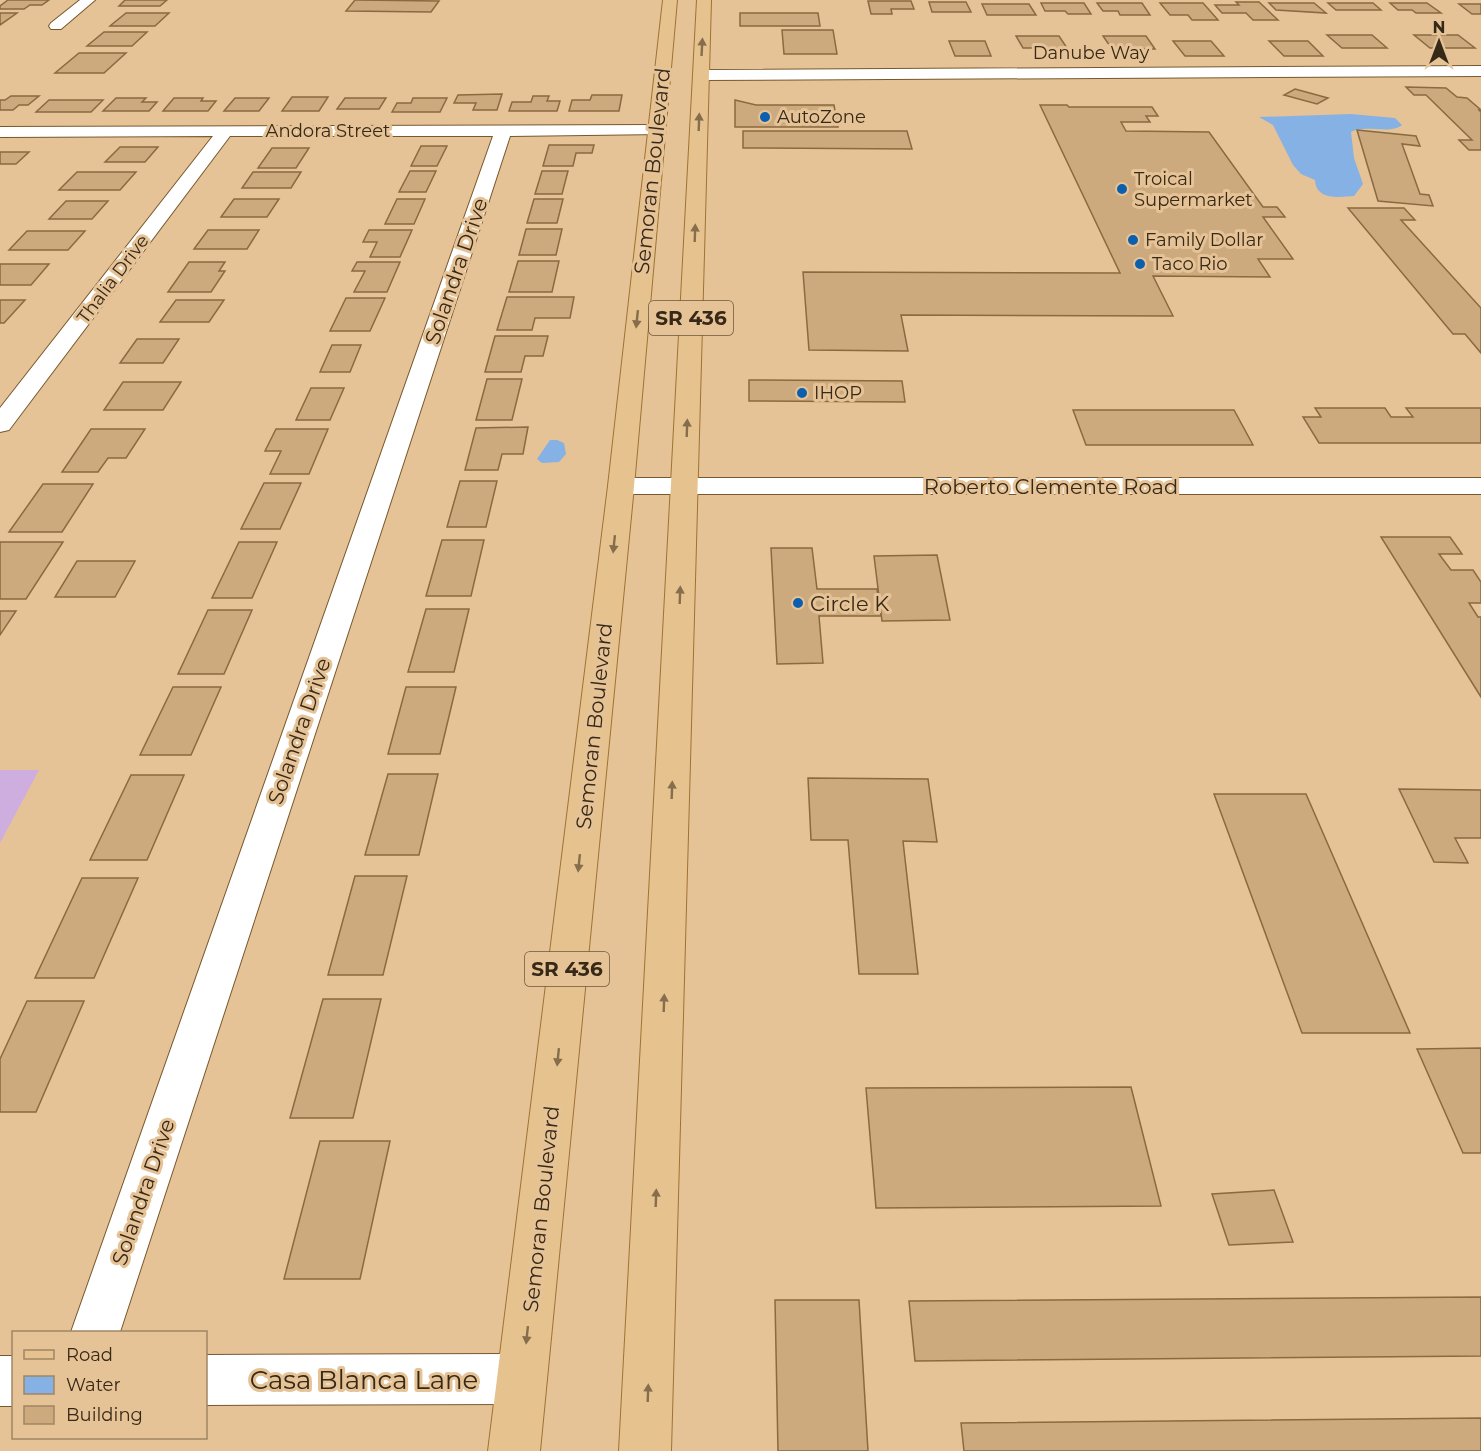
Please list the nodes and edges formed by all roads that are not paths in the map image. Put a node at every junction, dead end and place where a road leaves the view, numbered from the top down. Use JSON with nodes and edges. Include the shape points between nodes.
{"nodes":[{"id":1,"x":88,"y":0,"type":"edge"},
{"id":2,"x":670,"y":0,"type":"edge"},
{"id":3,"x":704,"y":0,"type":"edge"},
{"id":4,"x":56,"y":26,"type":"dead end"},
{"id":5,"x":1481,"y":71,"type":"edge"},
{"id":6,"x":683,"y":73,"type":"junction"},
{"id":7,"x":656,"y":130,"type":"junction"},
{"id":8,"x":504,"y":131,"type":"junction"},
{"id":9,"x":0,"y":132,"type":"edge"},
{"id":10,"x":225,"y":132,"type":"junction"},
{"id":11,"x":0,"y":425,"type":"edge"},
{"id":12,"x":621,"y":486,"type":"junction"},
{"id":13,"x":685,"y":486,"type":"junction"},
{"id":14,"x":1481,"y":486,"type":"edge"},
{"id":15,"x":95,"y":1331,"type":"edge"},
{"id":16,"x":522,"y":1379,"type":"junction"},
{"id":17,"x":207,"y":1380,"type":"edge"},
{"id":18,"x":514,"y":1451,"type":"edge"},
{"id":19,"x":645,"y":1451,"type":"edge"}],
"edges":[{"from":1,"to":4,"type":"street"},
{"from":2,"to":6,"type":"main road","name":"Semoran Boulevard","number":"SR 436","via":[[665,54]]},
{"from":6,"to":3,"type":"main road","name":"Semoran Boulevard","number":"SR 436","one_way":true},
{"from":5,"to":6,"type":"street","name":"Danube Way"},
{"from":6,"to":7,"type":"main road","name":"Semoran Boulevard","number":"SR 436"},
{"from":13,"to":6,"type":"main road","name":"Semoran Boulevard","number":"SR 436","one_way":true,"via":[[700,94]]},
{"from":7,"to":8,"type":"street","name":"Andora Street"},
{"from":7,"to":12,"type":"main road","name":"Semoran Boulevard","number":"SR 436","one_way":true},
{"from":8,"to":10,"type":"street","name":"Andora Street"},
{"from":8,"to":15,"type":"street","name":"Solandra Drive"},
{"from":9,"to":10,"type":"street","name":"Andora Street"},
{"from":10,"to":11,"type":"street","name":"Thalia Drive"},
{"from":12,"to":13,"type":"street","name":"Roberto Clemente Road"},
{"from":12,"to":16,"type":"main road","name":"Semoran Boulevard","number":"SR 436","one_way":true},
{"from":13,"to":14,"type":"street","name":"Roberto Clemente Road"},
{"from":19,"to":13,"type":"main road","name":"Semoran Boulevard","number":"SR 436","one_way":true},
{"from":16,"to":17,"type":"street","name":"Casa Blanca Lane"},
{"from":16,"to":18,"type":"main road","name":"Semoran Boulevard","number":"SR 436"}]}
